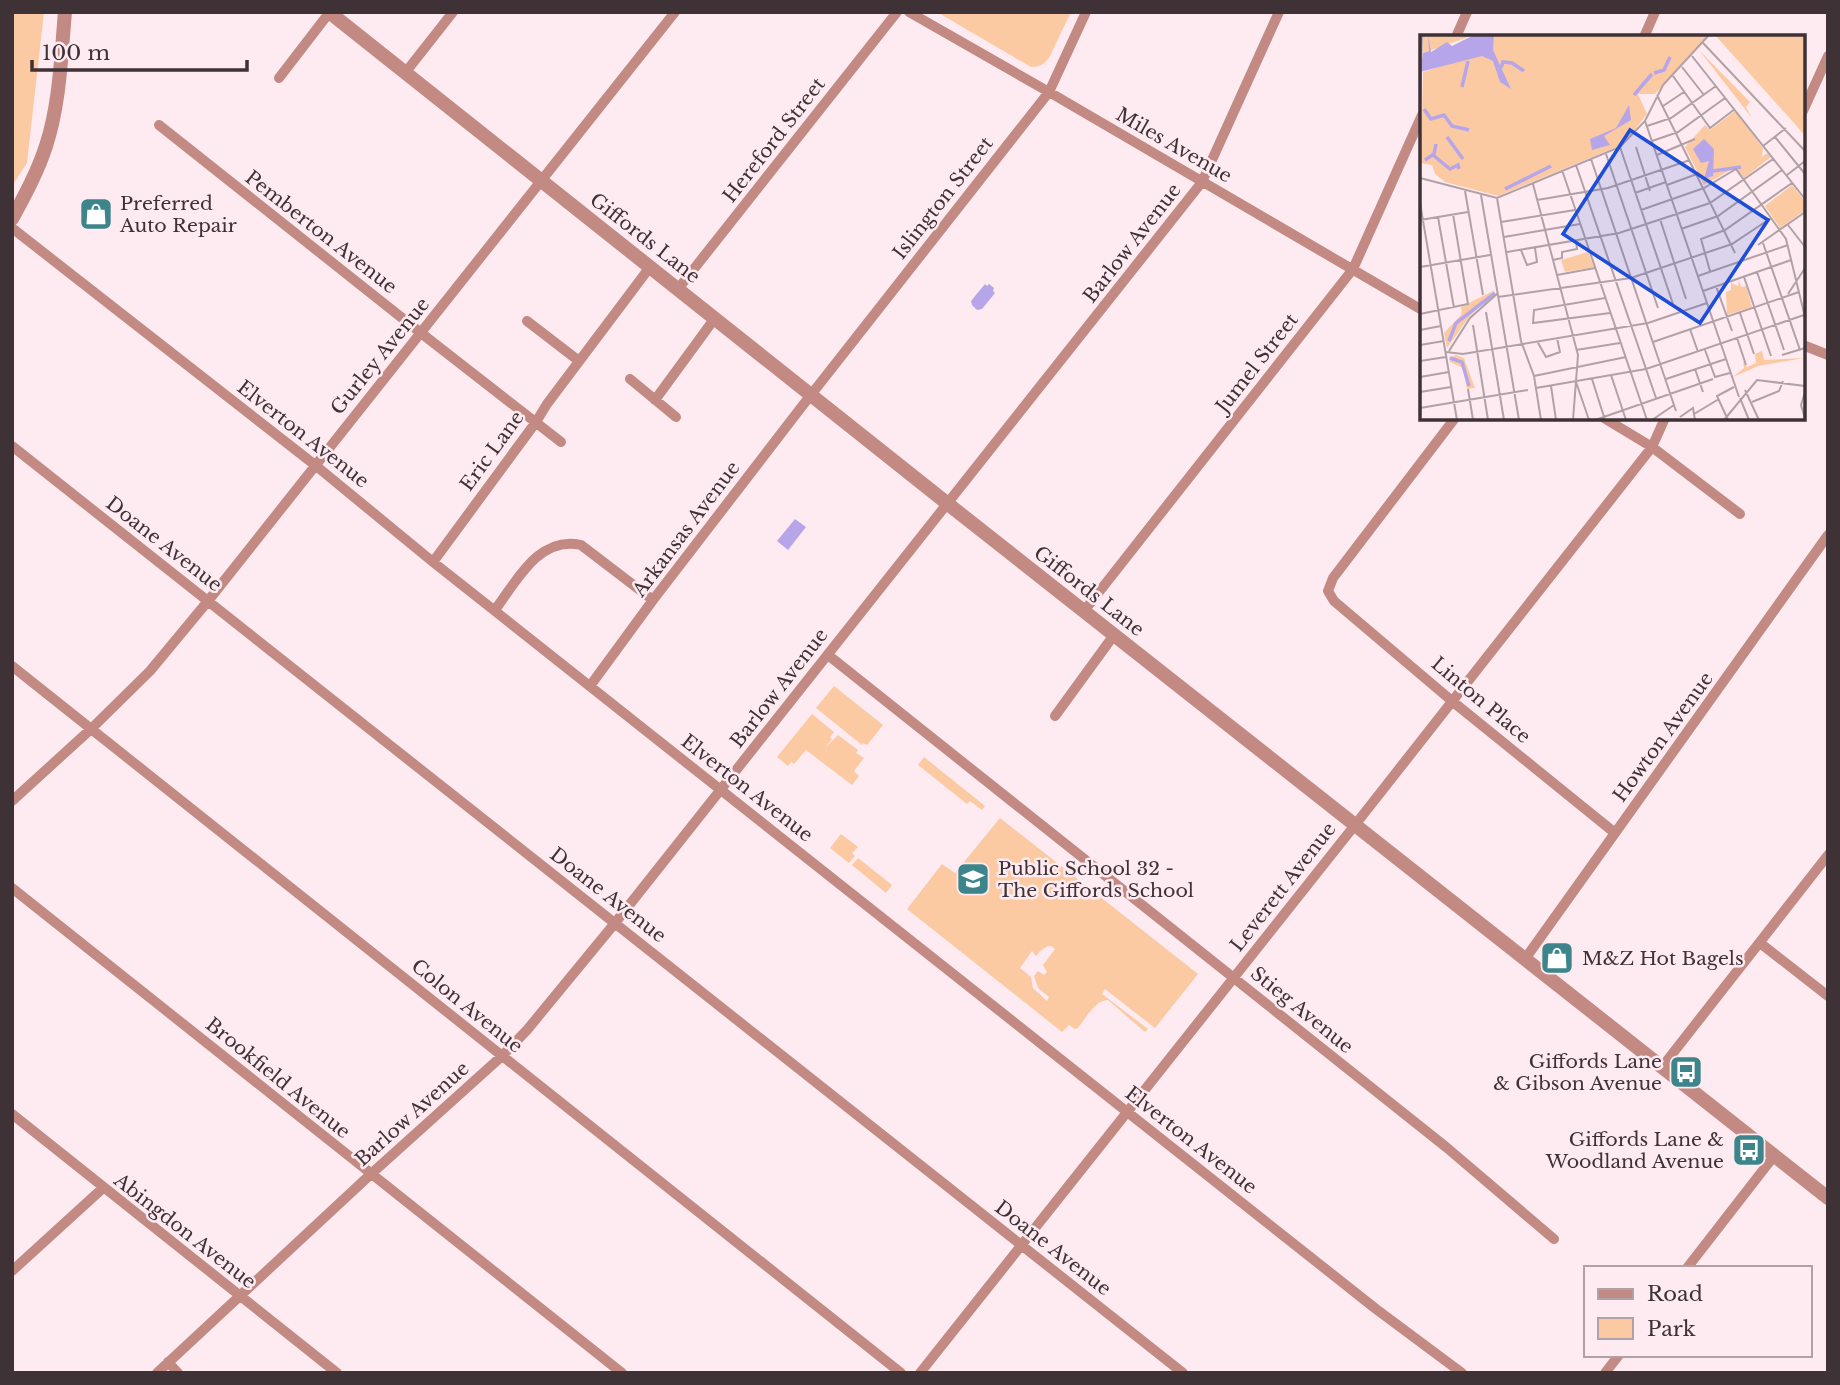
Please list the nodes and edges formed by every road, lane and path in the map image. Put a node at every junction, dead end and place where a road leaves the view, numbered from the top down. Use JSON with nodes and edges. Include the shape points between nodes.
{"nodes":[{"id":1,"x":65,"y":12,"type":"edge"},
{"id":2,"x":453,"y":12,"type":"edge"},
{"id":3,"x":675,"y":12,"type":"edge"},
{"id":4,"x":897,"y":12,"type":"edge"},
{"id":5,"x":909,"y":12,"type":"edge"},
{"id":6,"x":1086,"y":12,"type":"edge"},
{"id":7,"x":1279,"y":12,"type":"edge"},
{"id":8,"x":1467,"y":12,"type":"edge"},
{"id":9,"x":1655,"y":12,"type":"edge"},
{"id":10,"x":329,"y":13,"type":"edge"},
{"id":11,"x":1458,"y":35,"type":"edge"},
{"id":12,"x":1645,"y":35,"type":"edge"},
{"id":13,"x":1828,"y":56,"type":"edge"},
{"id":14,"x":405,"y":73,"type":"junction"},
{"id":15,"x":279,"y":78,"type":"dead end"},
{"id":16,"x":1049,"y":92,"type":"junction"},
{"id":17,"x":1805,"y":107,"type":"edge"},
{"id":18,"x":1420,"y":119,"type":"edge"},
{"id":19,"x":159,"y":125,"type":"dead end"},
{"id":20,"x":541,"y":181,"type":"junction"},
{"id":21,"x":1202,"y":182,"type":"junction"},
{"id":22,"x":12,"y":219,"type":"edge"},
{"id":23,"x":12,"y":228,"type":"edge"},
{"id":24,"x":650,"y":267,"type":"junction"},
{"id":25,"x":1353,"y":270,"type":"junction"},
{"id":26,"x":678,"y":289,"type":"junction"},
{"id":27,"x":1420,"y":309,"type":"edge"},
{"id":28,"x":715,"y":318,"type":"junction"},
{"id":29,"x":527,"y":321,"type":"dead end"},
{"id":30,"x":421,"y":333,"type":"junction"},
{"id":31,"x":1805,"y":346,"type":"edge"},
{"id":32,"x":1828,"y":355,"type":"edge"},
{"id":33,"x":579,"y":361,"type":"junction"},
{"id":34,"x":630,"y":379,"type":"dead end"},
{"id":35,"x":811,"y":395,"type":"junction"},
{"id":36,"x":655,"y":400,"type":"junction"},
{"id":37,"x":677,"y":417,"type":"dead end"},
{"id":38,"x":1453,"y":420,"type":"edge"},
{"id":39,"x":1607,"y":420,"type":"edge"},
{"id":40,"x":1664,"y":420,"type":"edge"},
{"id":41,"x":536,"y":422,"type":"junction"},
{"id":42,"x":561,"y":442,"type":"dead end"},
{"id":43,"x":12,"y":446,"type":"edge"},
{"id":44,"x":1652,"y":447,"type":"junction"},
{"id":45,"x":315,"y":465,"type":"junction"},
{"id":46,"x":948,"y":504,"type":"junction"},
{"id":47,"x":1740,"y":514,"type":"dead end"},
{"id":48,"x":1828,"y":535,"type":"edge"},
{"id":49,"x":433,"y":562,"type":"junction"},
{"id":50,"x":653,"y":600,"type":"junction"},
{"id":51,"x":208,"y":601,"type":"junction"},
{"id":52,"x":495,"y":610,"type":"junction"},
{"id":53,"x":1084,"y":611,"type":"junction"},
{"id":54,"x":1114,"y":635,"type":"junction"},
{"id":55,"x":828,"y":655,"type":"junction"},
{"id":56,"x":12,"y":666,"type":"edge"},
{"id":57,"x":590,"y":686,"type":"junction"},
{"id":58,"x":1452,"y":701,"type":"junction"},
{"id":59,"x":1055,"y":716,"type":"dead end"},
{"id":60,"x":91,"y":729,"type":"junction"},
{"id":61,"x":721,"y":789,"type":"junction"},
{"id":62,"x":12,"y":801,"type":"edge"},
{"id":63,"x":1355,"y":825,"type":"junction"},
{"id":64,"x":1615,"y":833,"type":"junction"},
{"id":65,"x":1828,"y":855,"type":"edge"},
{"id":66,"x":12,"y":888,"type":"edge"},
{"id":67,"x":615,"y":923,"type":"junction"},
{"id":68,"x":1760,"y":943,"type":"junction"},
{"id":69,"x":1525,"y":959,"type":"junction"},
{"id":70,"x":1234,"y":978,"type":"junction"},
{"id":71,"x":1828,"y":996,"type":"edge"},
{"id":72,"x":502,"y":1056,"type":"junction"},
{"id":73,"x":1662,"y":1067,"type":"junction"},
{"id":74,"x":1127,"y":1112,"type":"junction"},
{"id":75,"x":12,"y":1114,"type":"edge"},
{"id":76,"x":1774,"y":1156,"type":"junction"},
{"id":77,"x":371,"y":1174,"type":"junction"},
{"id":78,"x":103,"y":1188,"type":"junction"},
{"id":79,"x":1828,"y":1198,"type":"edge"},
{"id":80,"x":1554,"y":1239,"type":"dead end"},
{"id":81,"x":1021,"y":1246,"type":"junction"},
{"id":82,"x":1689,"y":1266,"type":"edge"},
{"id":83,"x":12,"y":1271,"type":"edge"},
{"id":84,"x":240,"y":1296,"type":"junction"},
{"id":85,"x":1617,"y":1357,"type":"edge"},
{"id":86,"x":168,"y":1362,"type":"junction"},
{"id":87,"x":157,"y":1373,"type":"edge"},
{"id":88,"x":178,"y":1373,"type":"edge"},
{"id":89,"x":337,"y":1373,"type":"edge"},
{"id":90,"x":622,"y":1373,"type":"edge"},
{"id":91,"x":901,"y":1373,"type":"edge"},
{"id":92,"x":920,"y":1373,"type":"edge"},
{"id":93,"x":1183,"y":1373,"type":"edge"},
{"id":94,"x":1462,"y":1373,"type":"edge"},
{"id":95,"x":1605,"y":1373,"type":"edge"}],
"edges":[{"from":1,"to":22,"type":"street","via":[[49,134]]},
{"from":2,"to":14,"type":"street"},
{"from":3,"to":20,"type":"street","name":"Gurley Avenue"},
{"from":4,"to":26,"type":"street","name":"Hereford Street"},
{"from":5,"to":16,"type":"street","name":"Miles Avenue"},
{"from":6,"to":16,"type":"street","name":"Islington Street"},
{"from":7,"to":21,"type":"street","name":"Barlow Avenue"},
{"from":8,"to":11,"type":"street"},
{"from":9,"to":12,"type":"street"},
{"from":10,"to":14,"type":"street","name":"Giffords Lane"},
{"from":10,"to":15,"type":"street"},
{"from":13,"to":17,"type":"street"},
{"from":14,"to":20,"type":"street","name":"Giffords Lane"},
{"from":16,"to":21,"type":"street","name":"Miles Avenue"},
{"from":16,"to":35,"type":"street","name":"Islington Street"},
{"from":18,"to":25,"type":"street","name":"Jumel Street"},
{"from":19,"to":30,"type":"street","name":"Pemberton Avenue"},
{"from":20,"to":24,"type":"street","name":"Giffords Lane"},
{"from":20,"to":30,"type":"street","name":"Gurley Avenue"},
{"from":21,"to":25,"type":"street","name":"Miles Avenue"},
{"from":21,"to":46,"type":"street","name":"Barlow Avenue"},
{"from":23,"to":45,"type":"street","name":"Elverton Avenue"},
{"from":24,"to":26,"type":"street","name":"Giffords Lane"},
{"from":24,"to":33,"type":"street","name":"Eric Lane"},
{"from":25,"to":27,"type":"street","name":"Miles Avenue"},
{"from":25,"to":53,"type":"street","name":"Jumel Street"},
{"from":26,"to":28,"type":"street","name":"Giffords Lane"},
{"from":28,"to":35,"type":"street","name":"Giffords Lane"},
{"from":28,"to":36,"type":"street"},
{"from":29,"to":33,"type":"street"},
{"from":30,"to":41,"type":"street","name":"Pemberton Avenue"},
{"from":30,"to":45,"type":"street","name":"Gurley Avenue"},
{"from":31,"to":32,"type":"street"},
{"from":33,"to":41,"type":"street","name":"Eric Lane"},
{"from":34,"to":36,"type":"street"},
{"from":35,"to":46,"type":"street","name":"Giffords Lane"},
{"from":35,"to":50,"type":"street","name":"Arkansas Avenue"},
{"from":36,"to":37,"type":"street"},
{"from":38,"to":58,"type":"street","name":"Linton Place","via":[[1333,578],[1328,591]]},
{"from":39,"to":44,"type":"street"},
{"from":40,"to":44,"type":"street","name":"Leverett Avenue"},
{"from":41,"to":42,"type":"street","name":"Pemberton Avenue"},
{"from":41,"to":49,"type":"street","name":"Eric Lane"},
{"from":43,"to":51,"type":"street","name":"Doane Avenue"},
{"from":44,"to":47,"type":"street"},
{"from":44,"to":58,"type":"street","name":"Leverett Avenue"},
{"from":45,"to":49,"type":"street","name":"Elverton Avenue"},
{"from":45,"to":51,"type":"street","name":"Gurley Avenue"},
{"from":46,"to":53,"type":"street","name":"Giffords Lane"},
{"from":46,"to":55,"type":"street","name":"Barlow Avenue"},
{"from":48,"to":64,"type":"street","name":"Howton Avenue"},
{"from":49,"to":52,"type":"street","name":"Elverton Avenue"},
{"from":50,"to":52,"type":"street","via":[[581,545],[569,542],[543,551],[531,562]]},
{"from":50,"to":57,"type":"street","name":"Arkansas Avenue"},
{"from":51,"to":60,"type":"street","name":"Gurley Avenue","via":[[150,671]]},
{"from":51,"to":67,"type":"street","name":"Doane Avenue"},
{"from":52,"to":57,"type":"street","name":"Elverton Avenue"},
{"from":53,"to":54,"type":"street","name":"Giffords Lane"},
{"from":54,"to":59,"type":"street"},
{"from":54,"to":63,"type":"street","name":"Giffords Lane"},
{"from":55,"to":61,"type":"street","name":"Barlow Avenue"},
{"from":55,"to":70,"type":"street","name":"Stieg Avenue"},
{"from":56,"to":60,"type":"street","name":"Colon Avenue"},
{"from":57,"to":61,"type":"street","name":"Elverton Avenue"},
{"from":58,"to":63,"type":"street","name":"Leverett Avenue"},
{"from":58,"to":64,"type":"street","name":"Linton Place"},
{"from":60,"to":62,"type":"street","name":"Gurley Avenue"},
{"from":60,"to":72,"type":"street","name":"Colon Avenue"},
{"from":61,"to":67,"type":"street","name":"Barlow Avenue"},
{"from":61,"to":74,"type":"street","name":"Elverton Avenue"},
{"from":63,"to":69,"type":"street","name":"Giffords Lane"},
{"from":63,"to":70,"type":"street","name":"Leverett Avenue"},
{"from":64,"to":69,"type":"street","name":"Howton Avenue"},
{"from":65,"to":68,"type":"street"},
{"from":66,"to":77,"type":"street","name":"Brookfield Avenue"},
{"from":67,"to":72,"type":"street","name":"Barlow Avenue"},
{"from":67,"to":81,"type":"street","name":"Doane Avenue"},
{"from":68,"to":71,"type":"street"},
{"from":68,"to":73,"type":"street"},
{"from":69,"to":73,"type":"street","name":"Giffords Lane"},
{"from":70,"to":74,"type":"street","name":"Leverett Avenue"},
{"from":70,"to":80,"type":"street","name":"Stieg Avenue"},
{"from":72,"to":77,"type":"street","name":"Barlow Avenue"},
{"from":72,"to":91,"type":"street","name":"Colon Avenue"},
{"from":73,"to":76,"type":"street","name":"Giffords Lane"},
{"from":74,"to":81,"type":"street","name":"Leverett Avenue"},
{"from":74,"to":94,"type":"street","name":"Elverton Avenue"},
{"from":75,"to":78,"type":"street","name":"Abingdon Avenue"},
{"from":76,"to":79,"type":"street","name":"Giffords Lane"},
{"from":76,"to":82,"type":"street"},
{"from":77,"to":84,"type":"street","name":"Barlow Avenue"},
{"from":77,"to":90,"type":"street","name":"Brookfield Avenue"},
{"from":78,"to":83,"type":"street"},
{"from":78,"to":84,"type":"street","name":"Abingdon Avenue"},
{"from":81,"to":92,"type":"street","name":"Leverett Avenue"},
{"from":81,"to":93,"type":"street","name":"Doane Avenue"},
{"from":84,"to":86,"type":"street","name":"Barlow Avenue"},
{"from":84,"to":89,"type":"street","name":"Abingdon Avenue"},
{"from":85,"to":95,"type":"street"},
{"from":86,"to":87,"type":"street","name":"Barlow Avenue"},
{"from":86,"to":88,"type":"street"}]}
